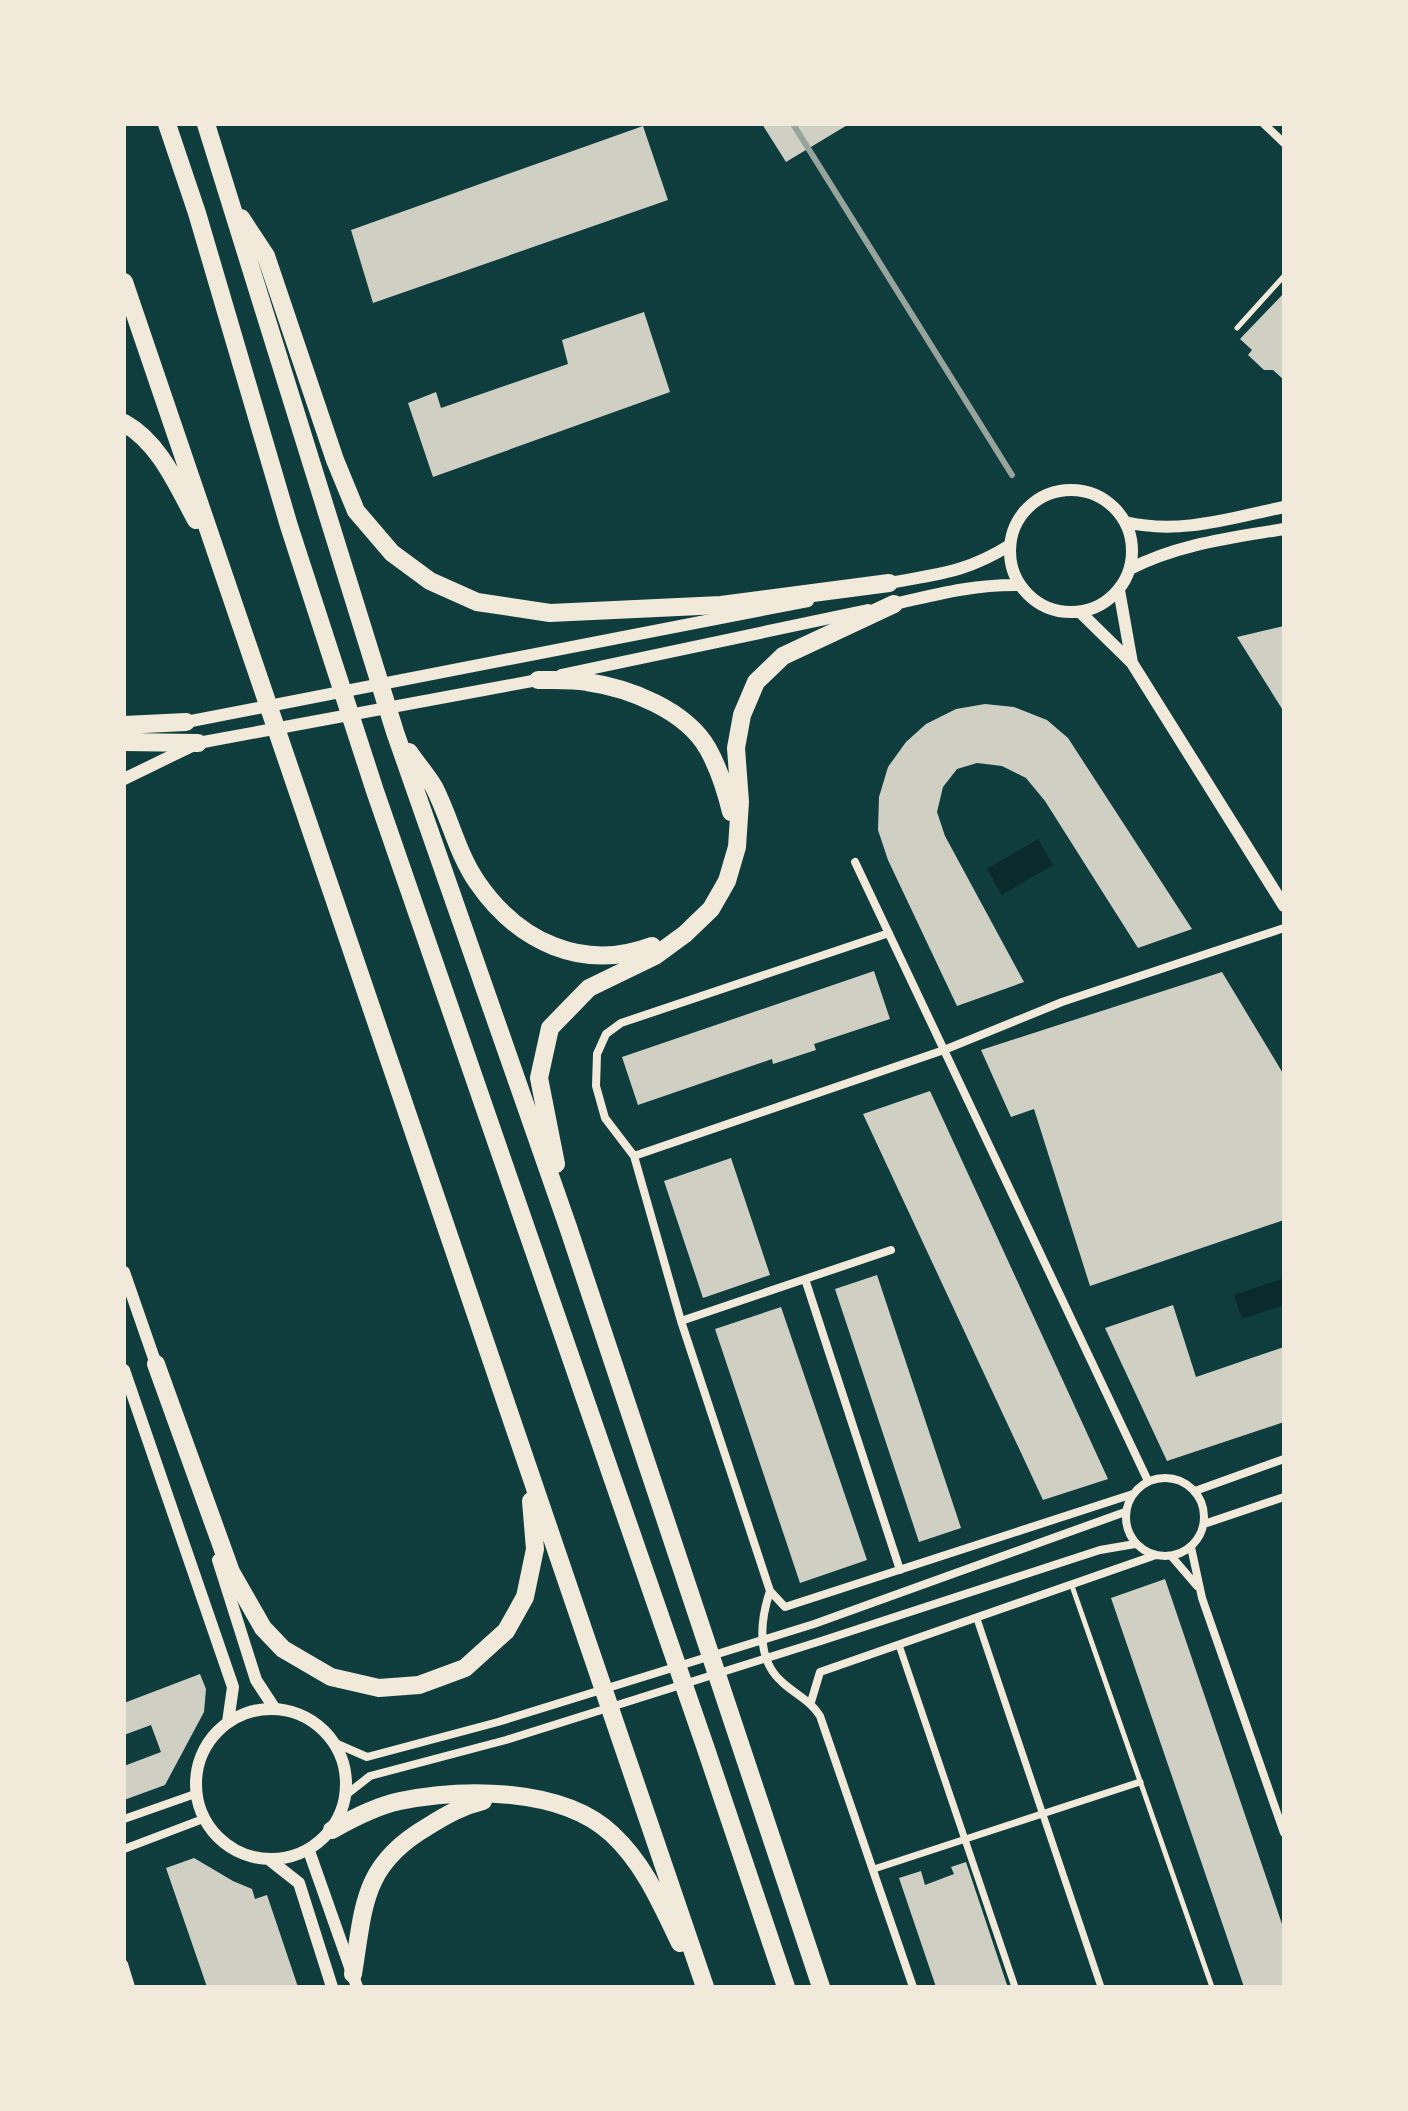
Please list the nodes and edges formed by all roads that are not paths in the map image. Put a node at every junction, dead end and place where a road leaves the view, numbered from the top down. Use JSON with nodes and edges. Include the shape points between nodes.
{"nodes":[{"id":1,"x":167,"y":124,"type":"edge"},
{"id":2,"x":206,"y":124,"type":"edge"},
{"id":3,"x":1264,"y":124,"type":"edge"},
{"id":4,"x":1284,"y":143,"type":"edge"},
{"id":5,"x":228,"y":196,"type":"junction"},
{"id":6,"x":1284,"y":276,"type":"edge"},
{"id":7,"x":124,"y":282,"type":"edge"},
{"id":8,"x":1237,"y":328,"type":"dead end"},
{"id":9,"x":124,"y":423,"type":"edge"},
{"id":10,"x":1284,"y":507,"type":"edge"},
{"id":11,"x":1125,"y":522,"type":"junction"},
{"id":12,"x":1284,"y":529,"type":"edge"},
{"id":13,"x":1010,"y":545,"type":"junction"},
{"id":14,"x":220,"y":564,"type":"junction"},
{"id":15,"x":1130,"y":569,"type":"junction"},
{"id":16,"x":889,"y":583,"type":"junction"},
{"id":17,"x":1020,"y":585,"type":"junction"},
{"id":18,"x":1119,"y":590,"type":"junction"},
{"id":19,"x":894,"y":604,"type":"junction"},
{"id":20,"x":1080,"y":612,"type":"junction"},
{"id":21,"x":1132,"y":663,"type":"junction"},
{"id":22,"x":538,"y":680,"type":"junction"},
{"id":23,"x":186,"y":722,"type":"joint"},
{"id":24,"x":124,"y":725,"type":"edge"},
{"id":25,"x":395,"y":732,"type":"junction"},
{"id":26,"x":124,"y":742,"type":"edge"},
{"id":27,"x":198,"y":743,"type":"junction"},
{"id":28,"x":124,"y":779,"type":"edge"},
{"id":29,"x":737,"y":847,"type":"junction"},
{"id":30,"x":855,"y":862,"type":"dead end"},
{"id":31,"x":1284,"y":906,"type":"edge"},
{"id":32,"x":1284,"y":928,"type":"edge"},
{"id":33,"x":889,"y":933,"type":"junction"},
{"id":34,"x":685,"y":934,"type":"junction"},
{"id":35,"x":944,"y":1050,"type":"junction"},
{"id":36,"x":634,"y":1156,"type":"junction"},
{"id":37,"x":568,"y":1227,"type":"junction"},
{"id":38,"x":891,"y":1250,"type":"dead end"},
{"id":39,"x":124,"y":1272,"type":"edge"},
{"id":40,"x":805,"y":1279,"type":"junction"},
{"id":41,"x":681,"y":1321,"type":"junction"},
{"id":42,"x":156,"y":1364,"type":"junction"},
{"id":43,"x":124,"y":1370,"type":"edge"},
{"id":44,"x":522,"y":1451,"type":"junction"},
{"id":45,"x":1284,"y":1459,"type":"edge"},
{"id":46,"x":1148,"y":1481,"type":"junction"},
{"id":47,"x":1195,"y":1491,"type":"junction"},
{"id":48,"x":1133,"y":1494,"type":"junction"},
{"id":49,"x":1284,"y":1497,"type":"edge"},
{"id":50,"x":1125,"y":1512,"type":"junction"},
{"id":51,"x":1204,"y":1524,"type":"junction"},
{"id":52,"x":1135,"y":1544,"type":"junction"},
{"id":53,"x":1191,"y":1547,"type":"junction"},
{"id":54,"x":1153,"y":1556,"type":"junction"},
{"id":55,"x":1172,"y":1557,"type":"junction"},
{"id":56,"x":900,"y":1570,"type":"junction"},
{"id":57,"x":1072,"y":1586,"type":"junction"},
{"id":58,"x":1199,"y":1589,"type":"junction"},
{"id":59,"x":770,"y":1591,"type":"junction"},
{"id":60,"x":977,"y":1619,"type":"junction"},
{"id":61,"x":899,"y":1645,"type":"junction"},
{"id":62,"x":811,"y":1702,"type":"junction"},
{"id":63,"x":275,"y":1709,"type":"junction"},
{"id":64,"x":228,"y":1722,"type":"junction"},
{"id":65,"x":335,"y":1743,"type":"junction"},
{"id":66,"x":1140,"y":1782,"type":"junction"},
{"id":67,"x":195,"y":1794,"type":"junction"},
{"id":68,"x":347,"y":1794,"type":"junction"},
{"id":69,"x":509,"y":1795,"type":"junction"},
{"id":70,"x":1043,"y":1814,"type":"junction"},
{"id":71,"x":124,"y":1819,"type":"edge"},
{"id":72,"x":203,"y":1819,"type":"junction"},
{"id":73,"x":1282,"y":1822,"type":"edge"},
{"id":74,"x":332,"y":1830,"type":"junction"},
{"id":75,"x":1284,"y":1833,"type":"edge"},
{"id":76,"x":965,"y":1839,"type":"junction"},
{"id":77,"x":124,"y":1849,"type":"edge"},
{"id":78,"x":309,"y":1851,"type":"junction"},
{"id":79,"x":271,"y":1861,"type":"junction"},
{"id":80,"x":874,"y":1869,"type":"junction"},
{"id":81,"x":124,"y":1964,"type":"edge"},
{"id":82,"x":355,"y":1980,"type":"edge"},
{"id":83,"x":131,"y":1987,"type":"edge"},
{"id":84,"x":332,"y":1987,"type":"edge"},
{"id":85,"x":704,"y":1987,"type":"edge"},
{"id":86,"x":786,"y":1987,"type":"edge"},
{"id":87,"x":821,"y":1987,"type":"edge"},
{"id":88,"x":913,"y":1987,"type":"edge"},
{"id":89,"x":1015,"y":1987,"type":"edge"},
{"id":90,"x":1101,"y":1987,"type":"edge"},
{"id":91,"x":1212,"y":1987,"type":"edge"}],
"edges":[{"from":1,"to":86,"type":"highway","via":[[375,791]]},
{"from":2,"to":5,"type":"highway"},
{"from":3,"to":4,"type":"street"},
{"from":5,"to":16,"type":"highway","via":[[266,256],[356,511],[392,553],[430,581],[477,602],[550,613],[721,605]]},
{"from":5,"to":25,"type":"highway"},
{"from":6,"to":8,"type":"lane"},
{"from":7,"to":14,"type":"highway"},
{"from":9,"to":14,"type":"highway","via":[[141,432],[169,470]]},
{"from":10,"to":11,"type":"street","via":[[1179,528]]},
{"from":11,"to":13,"type":"street","via":[[1097,495],[1059,491],[1025,510]]},
{"from":11,"to":15,"type":"street","via":[[1131,537]]},
{"from":12,"to":15,"type":"street","via":[[1185,546]]},
{"from":13,"to":16,"type":"street","via":[[950,574]]},
{"from":13,"to":17,"type":"street","via":[[1011,566]]},
{"from":14,"to":44,"type":"highway"},
{"from":15,"to":18,"type":"street"},
{"from":16,"to":23,"type":"street"},
{"from":17,"to":19,"type":"street","via":[[954,590]]},
{"from":17,"to":20,"type":"street","via":[[1046,607]]},
{"from":18,"to":20,"type":"street","via":[[1101,605]]},
{"from":18,"to":21,"type":"street"},
{"from":19,"to":22,"type":"street"},
{"from":19,"to":29,"type":"highway","via":[[783,656],[756,682],[736,748]]},
{"from":20,"to":21,"type":"street"},
{"from":21,"to":31,"type":"street"},
{"from":22,"to":27,"type":"street"},
{"from":22,"to":29,"type":"highway","via":[[587,682],[636,695],[679,718],[707,747],[726,789]]},
{"from":23,"to":24,"type":"highway"},
{"from":25,"to":34,"type":"highway","via":[[434,788],[477,882],[525,932],[560,950],[599,957],[637,952]]},
{"from":25,"to":37,"type":"highway"},
{"from":26,"to":27,"type":"highway"},
{"from":27,"to":28,"type":"street"},
{"from":29,"to":34,"type":"highway","via":[[711,909]]},
{"from":30,"to":33,"type":"street"},
{"from":32,"to":35,"type":"street","via":[[1062,1002]]},
{"from":33,"to":35,"type":"street"},
{"from":33,"to":36,"type":"street","via":[[621,1023],[606,1034],[597,1054],[596,1086],[605,1118]]},
{"from":34,"to":37,"type":"highway","via":[[655,956],[589,988],[550,1028],[539,1078]]},
{"from":35,"to":36,"type":"street"},
{"from":35,"to":46,"type":"street"},
{"from":36,"to":41,"type":"street"},
{"from":37,"to":87,"type":"highway"},
{"from":38,"to":40,"type":"street"},
{"from":39,"to":42,"type":"street"},
{"from":40,"to":41,"type":"street"},
{"from":40,"to":56,"type":"street"},
{"from":41,"to":59,"type":"street"},
{"from":42,"to":44,"type":"highway","via":[[231,1572],[263,1628],[283,1649],[331,1677],[379,1688],[419,1685],[465,1668],[506,1631],[525,1597],[535,1549]]},
{"from":42,"to":63,"type":"street","via":[[256,1680]]},
{"from":43,"to":64,"type":"street","via":[[233,1687]]},
{"from":44,"to":85,"type":"highway"},
{"from":45,"to":47,"type":"street"},
{"from":46,"to":47,"type":"street","via":[[1172,1478]]},
{"from":46,"to":48,"type":"street"},
{"from":47,"to":51,"type":"street","via":[[1203,1505]]},
{"from":48,"to":50,"type":"street"},
{"from":48,"to":56,"type":"street"},
{"from":49,"to":51,"type":"street"},
{"from":50,"to":52,"type":"street"},
{"from":50,"to":65,"type":"street","via":[[814,1624],[498,1722],[367,1757]]},
{"from":51,"to":53,"type":"street"},
{"from":52,"to":54,"type":"street"},
{"from":52,"to":68,"type":"street","via":[[1100,1550],[506,1740],[370,1776]]},
{"from":53,"to":55,"type":"street"},
{"from":53,"to":58,"type":"street"},
{"from":54,"to":55,"type":"street"},
{"from":54,"to":57,"type":"street"},
{"from":55,"to":58,"type":"street"},
{"from":56,"to":59,"type":"street","via":[[785,1607]]},
{"from":57,"to":60,"type":"street"},
{"from":57,"to":66,"type":"lane"},
{"from":58,"to":73,"type":"street"},
{"from":59,"to":62,"type":"street","via":[[762,1614],[763,1650],[780,1680]]},
{"from":60,"to":61,"type":"street"},
{"from":60,"to":70,"type":"street"},
{"from":61,"to":62,"type":"street","via":[[820,1672]]},
{"from":61,"to":76,"type":"street"},
{"from":62,"to":80,"type":"street"},
{"from":63,"to":64,"type":"street"},
{"from":63,"to":65,"type":"street","via":[[318,1725]]},
{"from":64,"to":67,"type":"street","via":[[214,1734],[198,1765]]},
{"from":65,"to":68,"type":"street","via":[[345,1767]]},
{"from":66,"to":70,"type":"street"},
{"from":66,"to":91,"type":"lane"},
{"from":67,"to":71,"type":"street"},
{"from":67,"to":72,"type":"street"},
{"from":68,"to":74,"type":"street"},
{"from":69,"to":74,"type":"highway","via":[[398,1801]]},
{"from":69,"to":82,"type":"highway","via":[[463,1805],[402,1842],[380,1866],[365,1897]]},
{"from":69,"to":85,"type":"highway","via":[[581,1814],[610,1832],[650,1880]]},
{"from":70,"to":76,"type":"street"},
{"from":70,"to":90,"type":"street"},
{"from":72,"to":77,"type":"street"},
{"from":72,"to":79,"type":"street","via":[[223,1844],[247,1857]]},
{"from":73,"to":75,"type":"street"},
{"from":74,"to":78,"type":"street"},
{"from":76,"to":80,"type":"street"},
{"from":76,"to":89,"type":"street"},
{"from":78,"to":79,"type":"street"},
{"from":78,"to":82,"type":"street"},
{"from":79,"to":84,"type":"street","via":[[299,1883]]},
{"from":80,"to":88,"type":"street"},
{"from":81,"to":83,"type":"street"}]}
